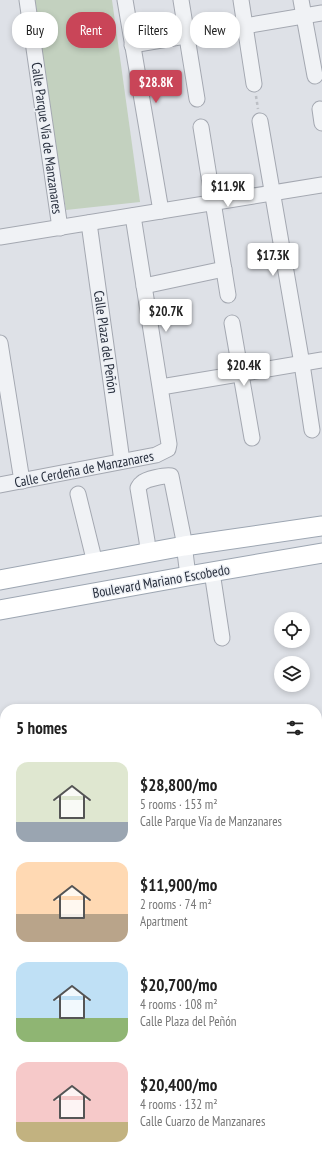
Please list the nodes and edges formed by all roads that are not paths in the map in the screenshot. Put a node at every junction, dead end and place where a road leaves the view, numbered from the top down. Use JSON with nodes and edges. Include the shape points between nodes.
{"nodes":[{"id":1,"x":27,"y":0,"type":"edge"},
{"id":2,"x":125,"y":0,"type":"edge"},
{"id":3,"x":181,"y":0,"type":"edge"},
{"id":4,"x":241,"y":0,"type":"edge"},
{"id":5,"x":301,"y":0,"type":"edge"},
{"id":6,"x":127,"y":12,"type":"edge"},
{"id":7,"x":322,"y":13,"type":"edge"},
{"id":8,"x":304,"y":17,"type":"junction"},
{"id":9,"x":245,"y":26,"type":"junction"},
{"id":10,"x":187,"y":36,"type":"junction"},
{"id":11,"x":182,"y":37,"type":"edge"},
{"id":12,"x":133,"y":48,"type":"edge"},
{"id":13,"x":315,"y":76,"type":"dead end"},
{"id":14,"x":254,"y":84,"type":"road end"},
{"id":15,"x":197,"y":99,"type":"dead end"},
{"id":16,"x":260,"y":121,"type":"road end"},
{"id":17,"x":201,"y":127,"type":"dead end"},
{"id":18,"x":322,"y":185,"type":"edge"},
{"id":19,"x":272,"y":194,"type":"junction"},
{"id":20,"x":214,"y":202,"type":"junction"},
{"id":21,"x":161,"y":211,"type":"junction"},
{"id":22,"x":133,"y":216,"type":"junction"},
{"id":23,"x":89,"y":223,"type":"junction"},
{"id":24,"x":60,"y":228,"type":"junction"},
{"id":25,"x":0,"y":237,"type":"edge"},
{"id":26,"x":224,"y":270,"type":"junction"},
{"id":27,"x":144,"y":286,"type":"junction"},
{"id":28,"x":228,"y":295,"type":"dead end"},
{"id":29,"x":232,"y":323,"type":"dead end"},
{"id":30,"x":0,"y":343,"type":"edge"},
{"id":31,"x":322,"y":360,"type":"edge"},
{"id":32,"x":302,"y":364,"type":"junction"},
{"id":33,"x":240,"y":374,"type":"junction"},
{"id":34,"x":161,"y":387,"type":"junction"},
{"id":35,"x":312,"y":430,"type":"dead end"},
{"id":36,"x":252,"y":438,"type":"dead end"},
{"id":37,"x":122,"y":461,"type":"junction"},
{"id":38,"x":22,"y":481,"type":"junction"},
{"id":39,"x":0,"y":485,"type":"edge"},
{"id":40,"x":78,"y":494,"type":"dead end"},
{"id":41,"x":322,"y":526,"type":"edge"},
{"id":42,"x":184,"y":546,"type":"junction"},
{"id":43,"x":148,"y":553,"type":"junction"},
{"id":44,"x":322,"y":553,"type":"edge"},
{"id":45,"x":95,"y":563,"type":"junction"},
{"id":46,"x":212,"y":572,"type":"junction"},
{"id":47,"x":188,"y":576,"type":"junction"},
{"id":48,"x":0,"y":580,"type":"edge"},
{"id":49,"x":0,"y":610,"type":"edge"},
{"id":50,"x":222,"y":638,"type":"dead end"}],
"edges":[{"from":1,"to":24,"type":"street","name":"Calle Parque Vía de Manzanares"},
{"from":2,"to":6,"type":"street"},
{"from":3,"to":10,"type":"street"},
{"from":4,"to":9,"type":"street"},
{"from":5,"to":8,"type":"street"},
{"from":7,"to":8,"type":"street"},
{"from":8,"to":9,"type":"street"},
{"from":8,"to":13,"type":"street"},
{"from":9,"to":10,"type":"street"},
{"from":9,"to":14,"type":"street"},
{"from":10,"to":11,"type":"street"},
{"from":10,"to":15,"type":"street"},
{"from":12,"to":21,"type":"street"},
{"from":16,"to":19,"type":"street"},
{"from":17,"to":20,"type":"street"},
{"from":18,"to":19,"type":"street"},
{"from":19,"to":20,"type":"street"},
{"from":19,"to":32,"type":"street"},
{"from":20,"to":21,"type":"street"},
{"from":20,"to":26,"type":"street"},
{"from":21,"to":22,"type":"street"},
{"from":22,"to":23,"type":"street"},
{"from":22,"to":27,"type":"street"},
{"from":23,"to":24,"type":"street"},
{"from":23,"to":37,"type":"street","name":"Calle Plaza del Peñón"},
{"from":24,"to":25,"type":"street"},
{"from":26,"to":27,"type":"street"},
{"from":26,"to":28,"type":"street"},
{"from":27,"to":34,"type":"street"},
{"from":29,"to":33,"type":"street"},
{"from":30,"to":38,"type":"street"},
{"from":31,"to":32,"type":"street"},
{"from":32,"to":33,"type":"street"},
{"from":32,"to":35,"type":"street"},
{"from":33,"to":34,"type":"street"},
{"from":33,"to":36,"type":"street"},
{"from":34,"to":37,"type":"street","name":"Calle Cerdeña de Manzanares","via":[[168,449],[156,455]]},
{"from":37,"to":38,"type":"street","name":"Calle Cerdeña de Manzanares"},
{"from":38,"to":39,"type":"street","name":"Calle Cerdeña de Manzanares"},
{"from":40,"to":45,"type":"street"},
{"from":41,"to":42,"type":"main road","name":"Boulevard Mariano Escobedo"},
{"from":42,"to":43,"type":"main road","name":"Boulevard Mariano Escobedo"},
{"from":42,"to":43,"type":"street","via":[[173,481],[171,476],[166,476],[143,481],[138,488]]},
{"from":42,"to":47,"type":"street"},
{"from":43,"to":45,"type":"main road","name":"Boulevard Mariano Escobedo"},
{"from":44,"to":46,"type":"main road","name":"Boulevard Mariano Escobedo"},
{"from":45,"to":48,"type":"main road","name":"Boulevard Mariano Escobedo"},
{"from":46,"to":47,"type":"main road","name":"Boulevard Mariano Escobedo"},
{"from":46,"to":50,"type":"street"},
{"from":47,"to":49,"type":"main road","name":"Boulevard Mariano Escobedo"}]}
